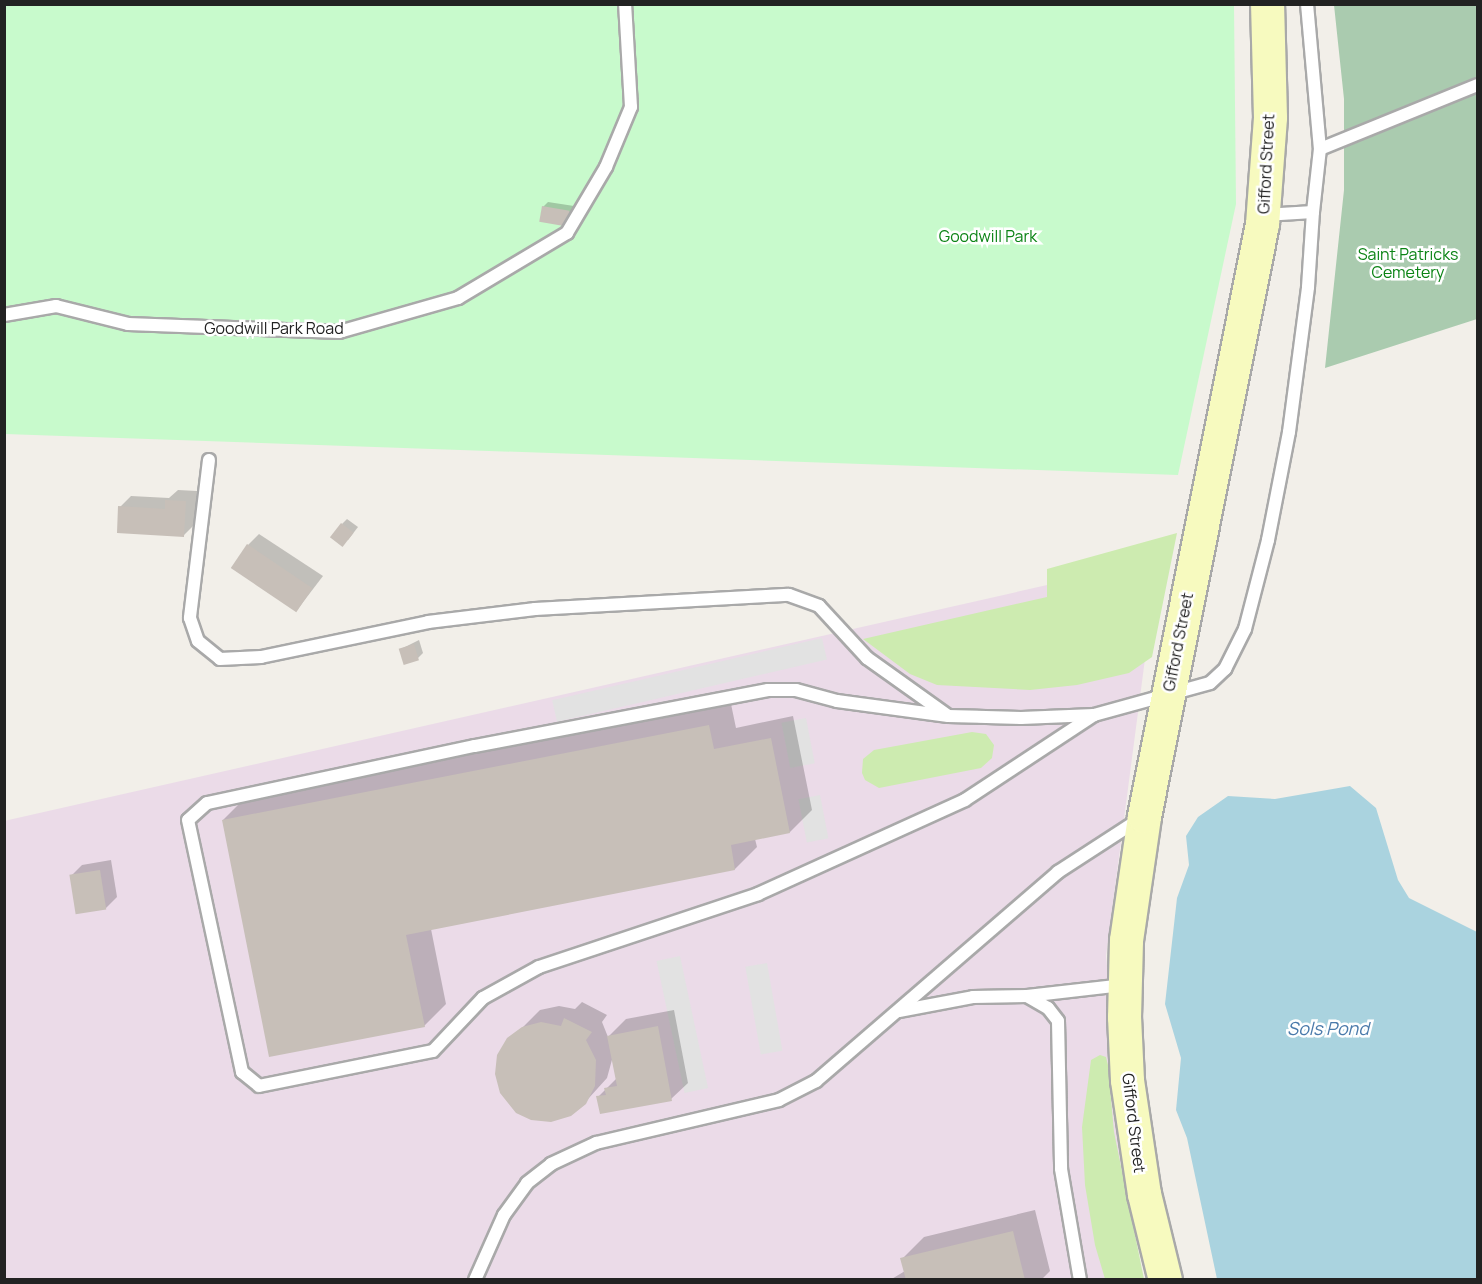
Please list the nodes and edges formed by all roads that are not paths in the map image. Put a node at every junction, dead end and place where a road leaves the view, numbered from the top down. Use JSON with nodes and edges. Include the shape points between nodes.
{"nodes":[{"id":1,"x":626,"y":4,"type":"edge"},
{"id":2,"x":1267,"y":4,"type":"edge"},
{"id":3,"x":1307,"y":4,"type":"edge"},
{"id":4,"x":1478,"y":85,"type":"edge"},
{"id":5,"x":1320,"y":149,"type":"junction"},
{"id":6,"x":1313,"y":212,"type":"junction"},
{"id":7,"x":1263,"y":216,"type":"junction"},
{"id":8,"x":4,"y":315,"type":"edge"},
{"id":9,"x":209,"y":460,"type":"dead end"},
{"id":10,"x":1167,"y":693,"type":"junction"},
{"id":11,"x":1094,"y":715,"type":"junction"},
{"id":12,"x":948,"y":716,"type":"junction"},
{"id":13,"x":1144,"y":816,"type":"junction"},
{"id":14,"x":1124,"y":985,"type":"junction"},
{"id":15,"x":1027,"y":996,"type":"junction"},
{"id":16,"x":899,"y":1011,"type":"junction"},
{"id":17,"x":475,"y":1280,"type":"edge"},
{"id":18,"x":1080,"y":1280,"type":"edge"},
{"id":19,"x":1165,"y":1280,"type":"edge"}],
"edges":[{"from":1,"to":8,"type":"lane","name":"Goodwill Park Road","via":[[631,107],[606,167],[567,233],[458,298],[339,332],[128,324],[56,306]]},
{"from":2,"to":7,"type":"main road","name":"Gifford Street","via":[[1269,117]]},
{"from":3,"to":5,"type":"lane"},
{"from":4,"to":5,"type":"lane"},
{"from":5,"to":6,"type":"lane"},
{"from":6,"to":7,"type":"lane"},
{"from":6,"to":10,"type":"lane","via":[[1289,432],[1245,629],[1226,669],[1210,683]]},
{"from":7,"to":10,"type":"main road","name":"Gifford Street"},
{"from":9,"to":12,"type":"lane","via":[[190,618],[198,641],[220,658],[261,657],[428,622],[535,609],[789,595],[819,606],[867,658]]},
{"from":10,"to":11,"type":"lane"},
{"from":10,"to":13,"type":"main road","name":"Gifford Street"},
{"from":11,"to":12,"type":"lane"},
{"from":11,"to":12,"type":"lane","via":[[965,800],[758,894],[539,967],[483,998],[433,1051],[259,1086],[242,1072],[188,820],[207,804],[474,746],[768,690],[796,690],[837,701]]},
{"from":13,"to":14,"type":"main road","name":"Gifford Street"},
{"from":13,"to":16,"type":"lane","via":[[1058,872]]},
{"from":14,"to":15,"type":"lane"},
{"from":14,"to":19,"type":"main road","name":"Gifford Street","via":[[1135,1141]]},
{"from":15,"to":16,"type":"lane","via":[[973,997]]},
{"from":15,"to":18,"type":"lane","via":[[1047,1008],[1058,1021],[1061,1169]]},
{"from":16,"to":17,"type":"lane","via":[[837,1067],[779,1100],[596,1143],[551,1164],[527,1183],[504,1215]]}]}
